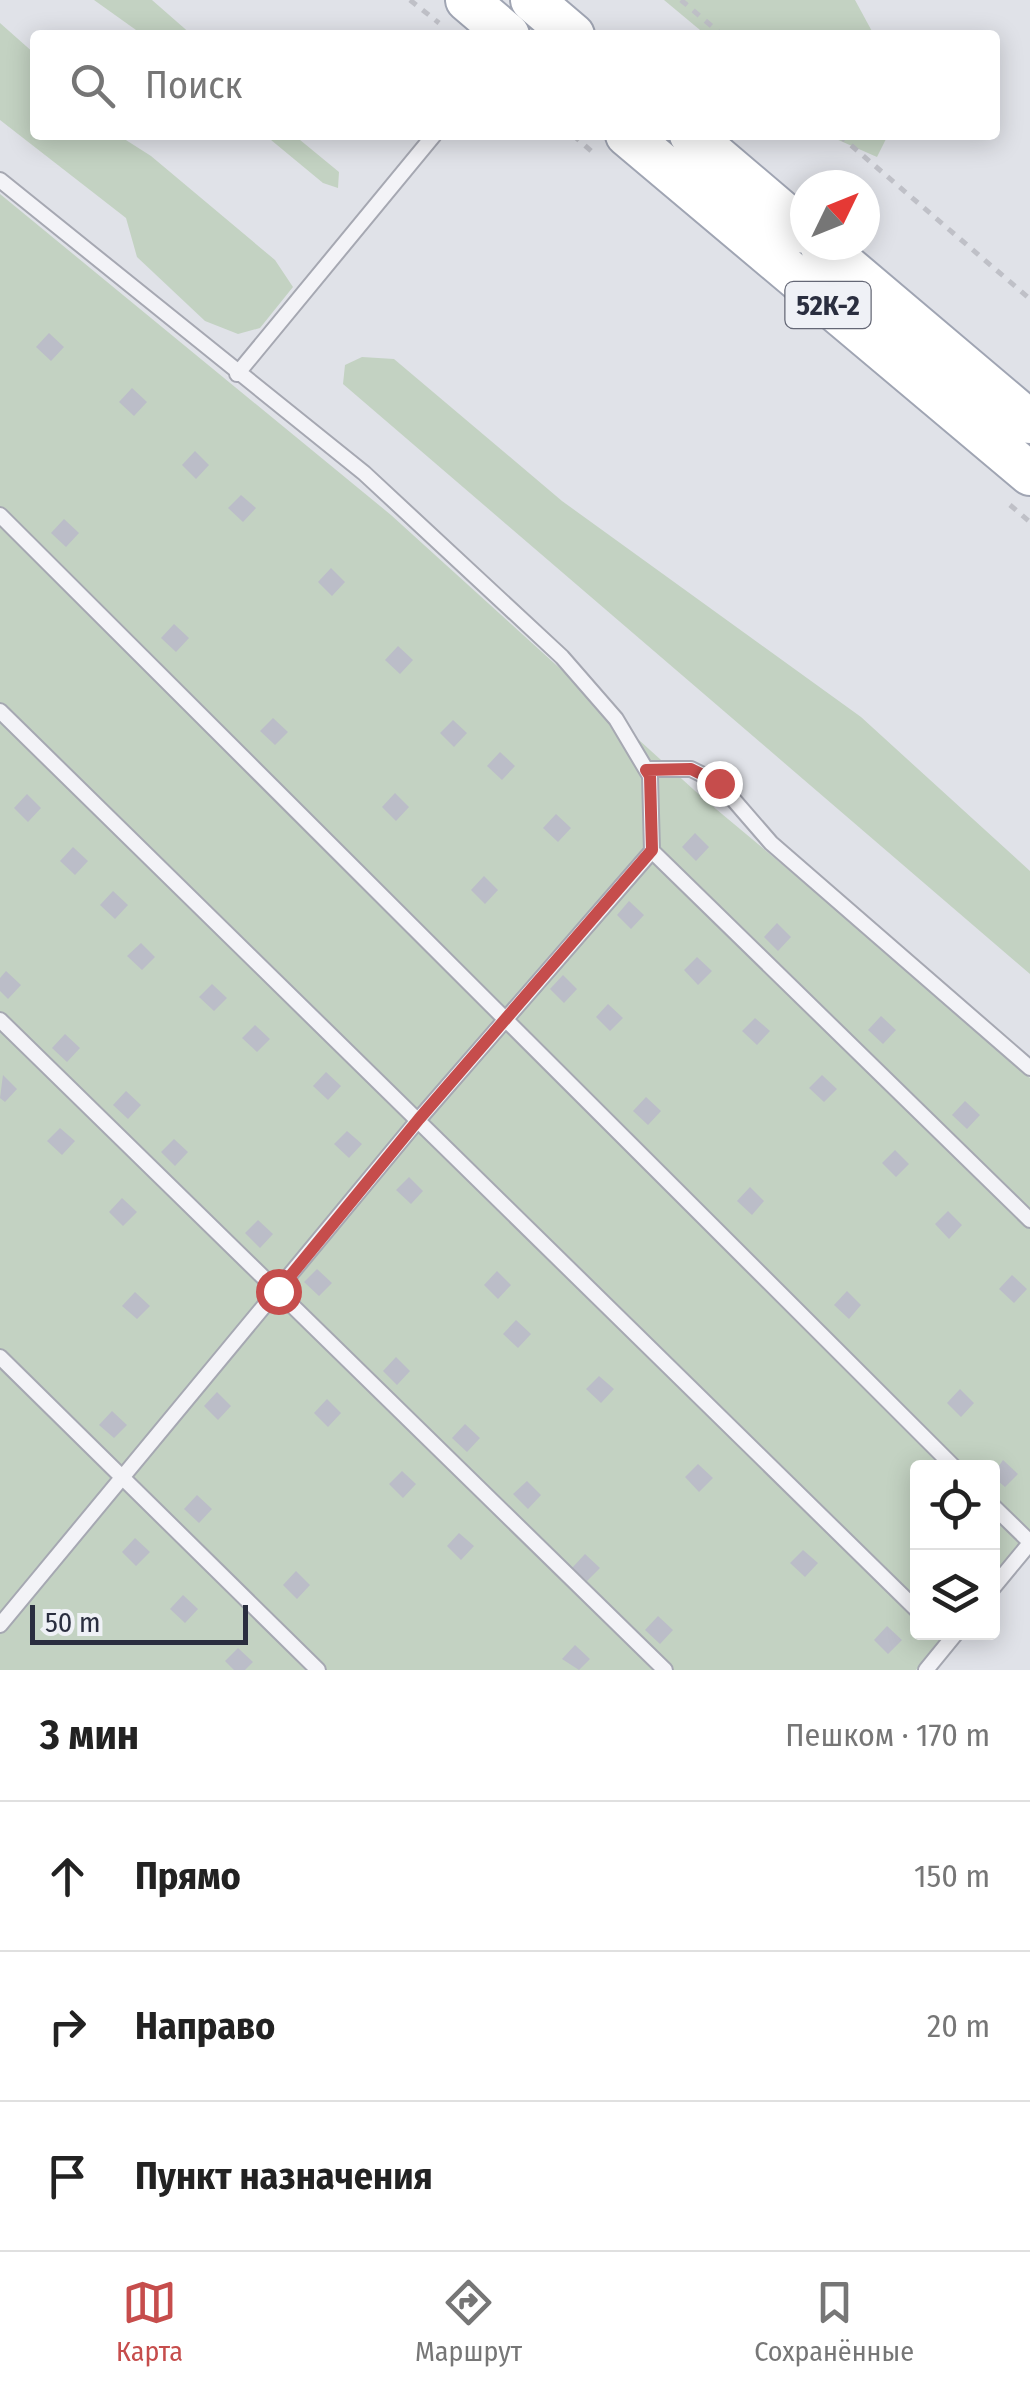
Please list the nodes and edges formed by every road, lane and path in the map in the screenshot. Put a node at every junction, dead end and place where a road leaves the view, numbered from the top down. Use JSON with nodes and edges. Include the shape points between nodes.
{"nodes":[{"id":1,"x":410,"y":0,"type":"edge"},
{"id":2,"x":467,"y":0,"type":"edge"},
{"id":3,"x":532,"y":0,"type":"edge"},
{"id":4,"x":680,"y":0,"type":"edge"},
{"id":5,"x":447,"y":30,"type":"edge"},
{"id":6,"x":502,"y":30,"type":"edge"},
{"id":7,"x":567,"y":30,"type":"edge"},
{"id":8,"x":716,"y":30,"type":"edge"},
{"id":9,"x":430,"y":140,"type":"edge"},
{"id":10,"x":633,"y":140,"type":"edge"},
{"id":11,"x":697,"y":140,"type":"edge"},
{"id":12,"x":845,"y":140,"type":"edge"},
{"id":13,"x":0,"y":180,"type":"edge"},
{"id":14,"x":790,"y":219,"type":"edge"},
{"id":15,"x":839,"y":260,"type":"edge"},
{"id":16,"x":1030,"y":299,"type":"edge"},
{"id":17,"x":237,"y":374,"type":"junction"},
{"id":18,"x":1030,"y":422,"type":"edge"},
{"id":19,"x":1030,"y":474,"type":"edge"},
{"id":20,"x":0,"y":515,"type":"edge"},
{"id":21,"x":0,"y":711,"type":"edge"},
{"id":22,"x":646,"y":770,"type":"junction"},
{"id":23,"x":652,"y":850,"type":"junction"},
{"id":24,"x":0,"y":1020,"type":"edge"},
{"id":25,"x":505,"y":1022,"type":"junction"},
{"id":26,"x":1030,"y":1068,"type":"edge"},
{"id":27,"x":419,"y":1119,"type":"junction"},
{"id":28,"x":1030,"y":1220,"type":"edge"},
{"id":29,"x":278,"y":1291,"type":"junction"},
{"id":30,"x":0,"y":1356,"type":"edge"},
{"id":31,"x":947,"y":1460,"type":"edge"},
{"id":32,"x":122,"y":1476,"type":"junction"},
{"id":33,"x":1000,"y":1513,"type":"edge"},
{"id":34,"x":1030,"y":1542,"type":"edge"},
{"id":35,"x":1000,"y":1579,"type":"edge"},
{"id":36,"x":910,"y":1602,"type":"edge"},
{"id":37,"x":0,"y":1625,"type":"edge"},
{"id":38,"x":946,"y":1640,"type":"edge"},
{"id":39,"x":318,"y":1670,"type":"edge"},
{"id":40,"x":665,"y":1670,"type":"edge"},
{"id":41,"x":926,"y":1670,"type":"edge"}],
"edges":[{"from":1,"to":5,"type":"path"},
{"from":2,"to":6,"type":"main road"},
{"from":3,"to":7,"type":"main road"},
{"from":4,"to":8,"type":"path"},
{"from":9,"to":17,"type":"lane"},
{"from":10,"to":19,"type":"main road","number":"52К-2"},
{"from":11,"to":14,"type":"main road"},
{"from":12,"to":16,"type":"path"},
{"from":13,"to":17,"type":"lane"},
{"from":15,"to":18,"type":"main road","number":"52К-2"},
{"from":17,"to":22,"type":"lane","via":[[364,473],[562,657],[616,719]]},
{"from":20,"to":25,"type":"lane"},
{"from":21,"to":27,"type":"lane"},
{"from":22,"to":23,"type":"lane"},
{"from":22,"to":26,"type":"lane","via":[[691,769],[719,783],[772,843]]},
{"from":23,"to":25,"type":"lane"},
{"from":23,"to":28,"type":"lane"},
{"from":24,"to":29,"type":"lane"},
{"from":25,"to":27,"type":"lane"},
{"from":25,"to":31,"type":"lane"},
{"from":27,"to":29,"type":"lane"},
{"from":27,"to":36,"type":"lane"},
{"from":29,"to":32,"type":"lane"},
{"from":29,"to":40,"type":"lane"},
{"from":30,"to":32,"type":"lane"},
{"from":32,"to":37,"type":"lane"},
{"from":32,"to":39,"type":"lane"},
{"from":33,"to":34,"type":"lane"},
{"from":34,"to":35,"type":"lane"},
{"from":38,"to":41,"type":"lane"}]}
